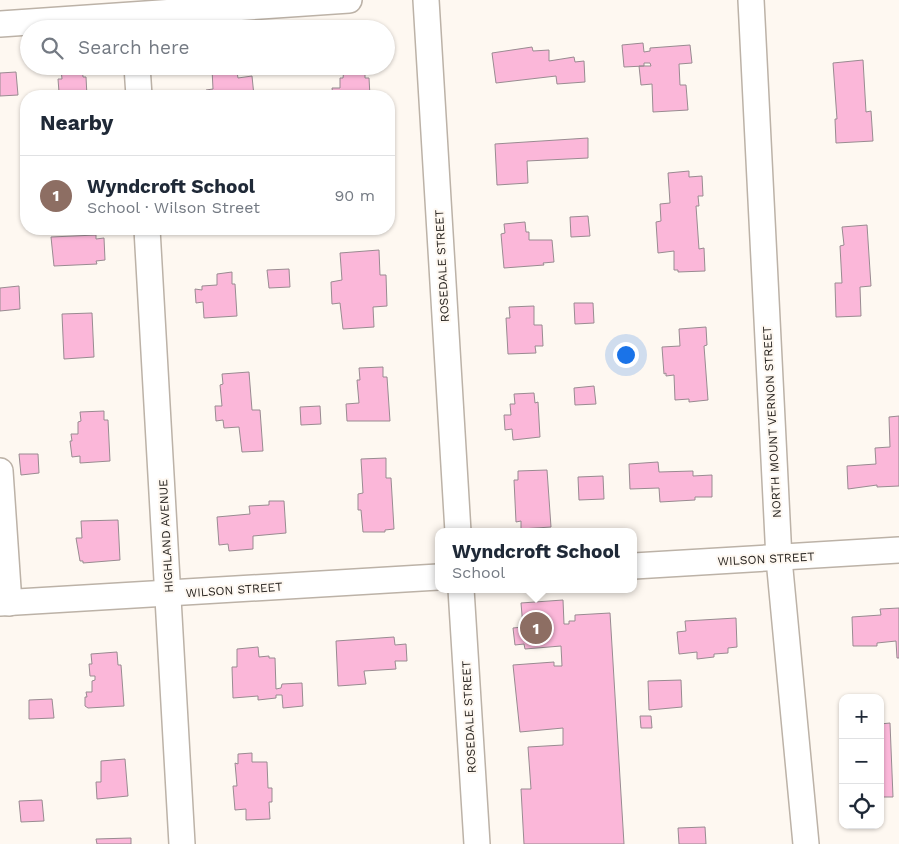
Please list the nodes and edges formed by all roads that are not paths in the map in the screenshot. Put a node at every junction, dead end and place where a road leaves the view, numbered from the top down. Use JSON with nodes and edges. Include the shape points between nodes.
{"nodes":[{"id":1,"x":349,"y":0,"type":"edge"},
{"id":2,"x":426,"y":0,"type":"edge"},
{"id":3,"x":751,"y":0,"type":"edge"},
{"id":4,"x":44,"y":10,"type":"edge"},
{"id":5,"x":127,"y":20,"type":"edge"},
{"id":6,"x":145,"y":20,"type":"edge"},
{"id":7,"x":0,"y":24,"type":"edge"},
{"id":8,"x":138,"y":75,"type":"edge"},
{"id":9,"x":139,"y":90,"type":"edge"},
{"id":10,"x":147,"y":235,"type":"edge"},
{"id":11,"x":0,"y":471,"type":"edge"},
{"id":12,"x":458,"y":528,"type":"edge"},
{"id":13,"x":899,"y":550,"type":"edge"},
{"id":14,"x":779,"y":559,"type":"junction"},
{"id":15,"x":637,"y":566,"type":"edge"},
{"id":16,"x":435,"y":577,"type":"edge"},
{"id":17,"x":461,"y":593,"type":"edge"},
{"id":18,"x":169,"y":594,"type":"junction"},
{"id":19,"x":4,"y":603,"type":"edge"},
{"id":20,"x":182,"y":844,"type":"edge"},
{"id":21,"x":476,"y":844,"type":"edge"},
{"id":22,"x":806,"y":844,"type":"edge"}],
"edges":[{"from":1,"to":6,"type":"street"},
{"from":2,"to":12,"type":"street","name":"ROSEDALE STREET"},
{"from":3,"to":14,"type":"street","name":"NORTH MOUNT VERNON STREET"},
{"from":4,"to":5,"type":"street"},
{"from":4,"to":7,"type":"street"},
{"from":8,"to":9,"type":"street"},
{"from":10,"to":18,"type":"street","name":"HIGHLAND AVENUE"},
{"from":11,"to":19,"type":"street"},
{"from":13,"to":14,"type":"street","name":"WILSON STREET"},
{"from":14,"to":15,"type":"street","name":"WILSON STREET"},
{"from":14,"to":22,"type":"street","name":"NORTH MOUNT VERNON STREET"},
{"from":16,"to":18,"type":"street","name":"WILSON STREET"},
{"from":17,"to":21,"type":"street","name":"ROSEDALE STREET"},
{"from":18,"to":19,"type":"street","name":"WILSON STREET"},
{"from":18,"to":20,"type":"street","name":"HIGHLAND AVENUE"}]}
